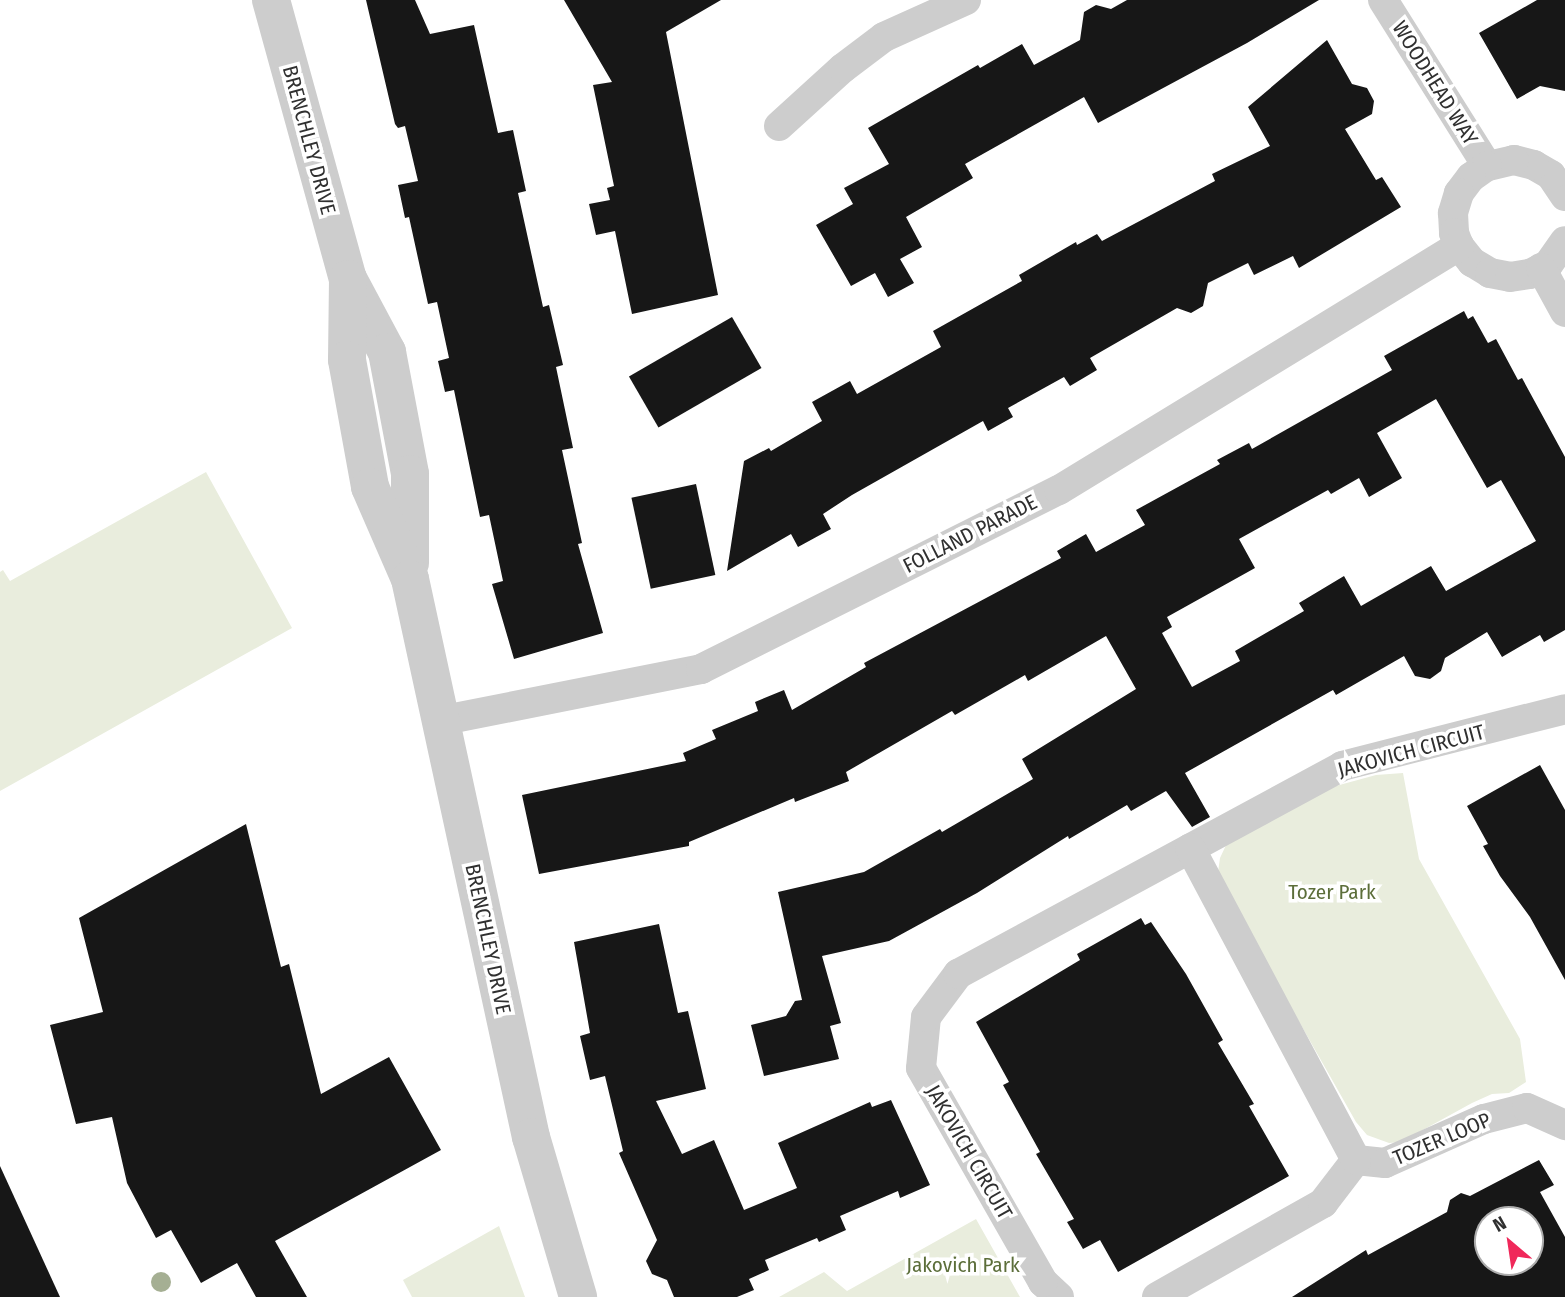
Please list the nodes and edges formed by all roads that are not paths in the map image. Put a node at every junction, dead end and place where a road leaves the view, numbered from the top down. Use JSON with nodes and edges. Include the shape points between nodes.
{"nodes":[{"id":1,"x":271,"y":0,"type":"edge"},
{"id":2,"x":966,"y":0,"type":"edge"},
{"id":3,"x":1383,"y":0,"type":"edge"},
{"id":4,"x":779,"y":126,"type":"dead end"},
{"id":5,"x":1487,"y":166,"type":"junction"},
{"id":6,"x":1563,"y":189,"type":"edge"},
{"id":7,"x":1565,"y":241,"type":"edge"},
{"id":8,"x":1459,"y":246,"type":"junction"},
{"id":9,"x":1541,"y":268,"type":"junction"},
{"id":10,"x":348,"y":279,"type":"junction"},
{"id":11,"x":1565,"y":312,"type":"edge"},
{"id":12,"x":399,"y":416,"type":"junction"},
{"id":13,"x":359,"y":424,"type":"junction"},
{"id":14,"x":410,"y":579,"type":"junction"},
{"id":15,"x":1565,"y":709,"type":"edge"},
{"id":16,"x":439,"y":721,"type":"junction"},
{"id":17,"x":1190,"y":848,"type":"junction"},
{"id":18,"x":1565,"y":1125,"type":"edge"},
{"id":19,"x":1356,"y":1160,"type":"junction"},
{"id":20,"x":578,"y":1297,"type":"edge"},
{"id":21,"x":1059,"y":1297,"type":"edge"},
{"id":22,"x":1157,"y":1297,"type":"edge"}],
"edges":[{"from":1,"to":10,"type":"street","name":"BRENCHLEY DRIVE"},
{"from":2,"to":4,"type":"street","via":[[884,37]]},
{"from":3,"to":5,"type":"street","name":"WOODHEAD WAY"},
{"from":5,"to":6,"type":"street","via":[[1514,160],[1534,165]]},
{"from":5,"to":8,"type":"street","via":[[1459,193],[1453,213]]},
{"from":7,"to":9,"type":"street"},
{"from":8,"to":9,"type":"street","via":[[1472,262],[1490,273],[1510,277]]},
{"from":8,"to":16,"type":"street","name":"FOLLAND PARADE","via":[[1059,490],[701,669]]},
{"from":9,"to":11,"type":"street"},
{"from":10,"to":12,"type":"street","name":"BRENCHLEY DRIVE","via":[[387,352]]},
{"from":10,"to":13,"type":"street","name":"BRENCHLEY DRIVE","via":[[346,359]]},
{"from":12,"to":13,"type":"street"},
{"from":12,"to":14,"type":"street","name":"BRENCHLEY DRIVE","via":[[410,474]]},
{"from":13,"to":14,"type":"street","name":"BRENCHLEY DRIVE","via":[[370,486]]},
{"from":14,"to":16,"type":"street","name":"BRENCHLEY DRIVE"},
{"from":15,"to":17,"type":"street","name":"JAKOVICH CIRCUIT","via":[[1342,766]]},
{"from":16,"to":20,"type":"street","name":"BRENCHLEY DRIVE","via":[[531,1137]]},
{"from":17,"to":19,"type":"street"},
{"from":17,"to":21,"type":"street","name":"JAKOVICH CIRCUIT","via":[[958,974],[926,1017],[920,1068],[1044,1282]]},
{"from":18,"to":19,"type":"street","name":"TOZER LOOP","via":[[1527,1108],[1483,1119],[1385,1163]]},
{"from":19,"to":22,"type":"street","via":[[1323,1203]]}]}
